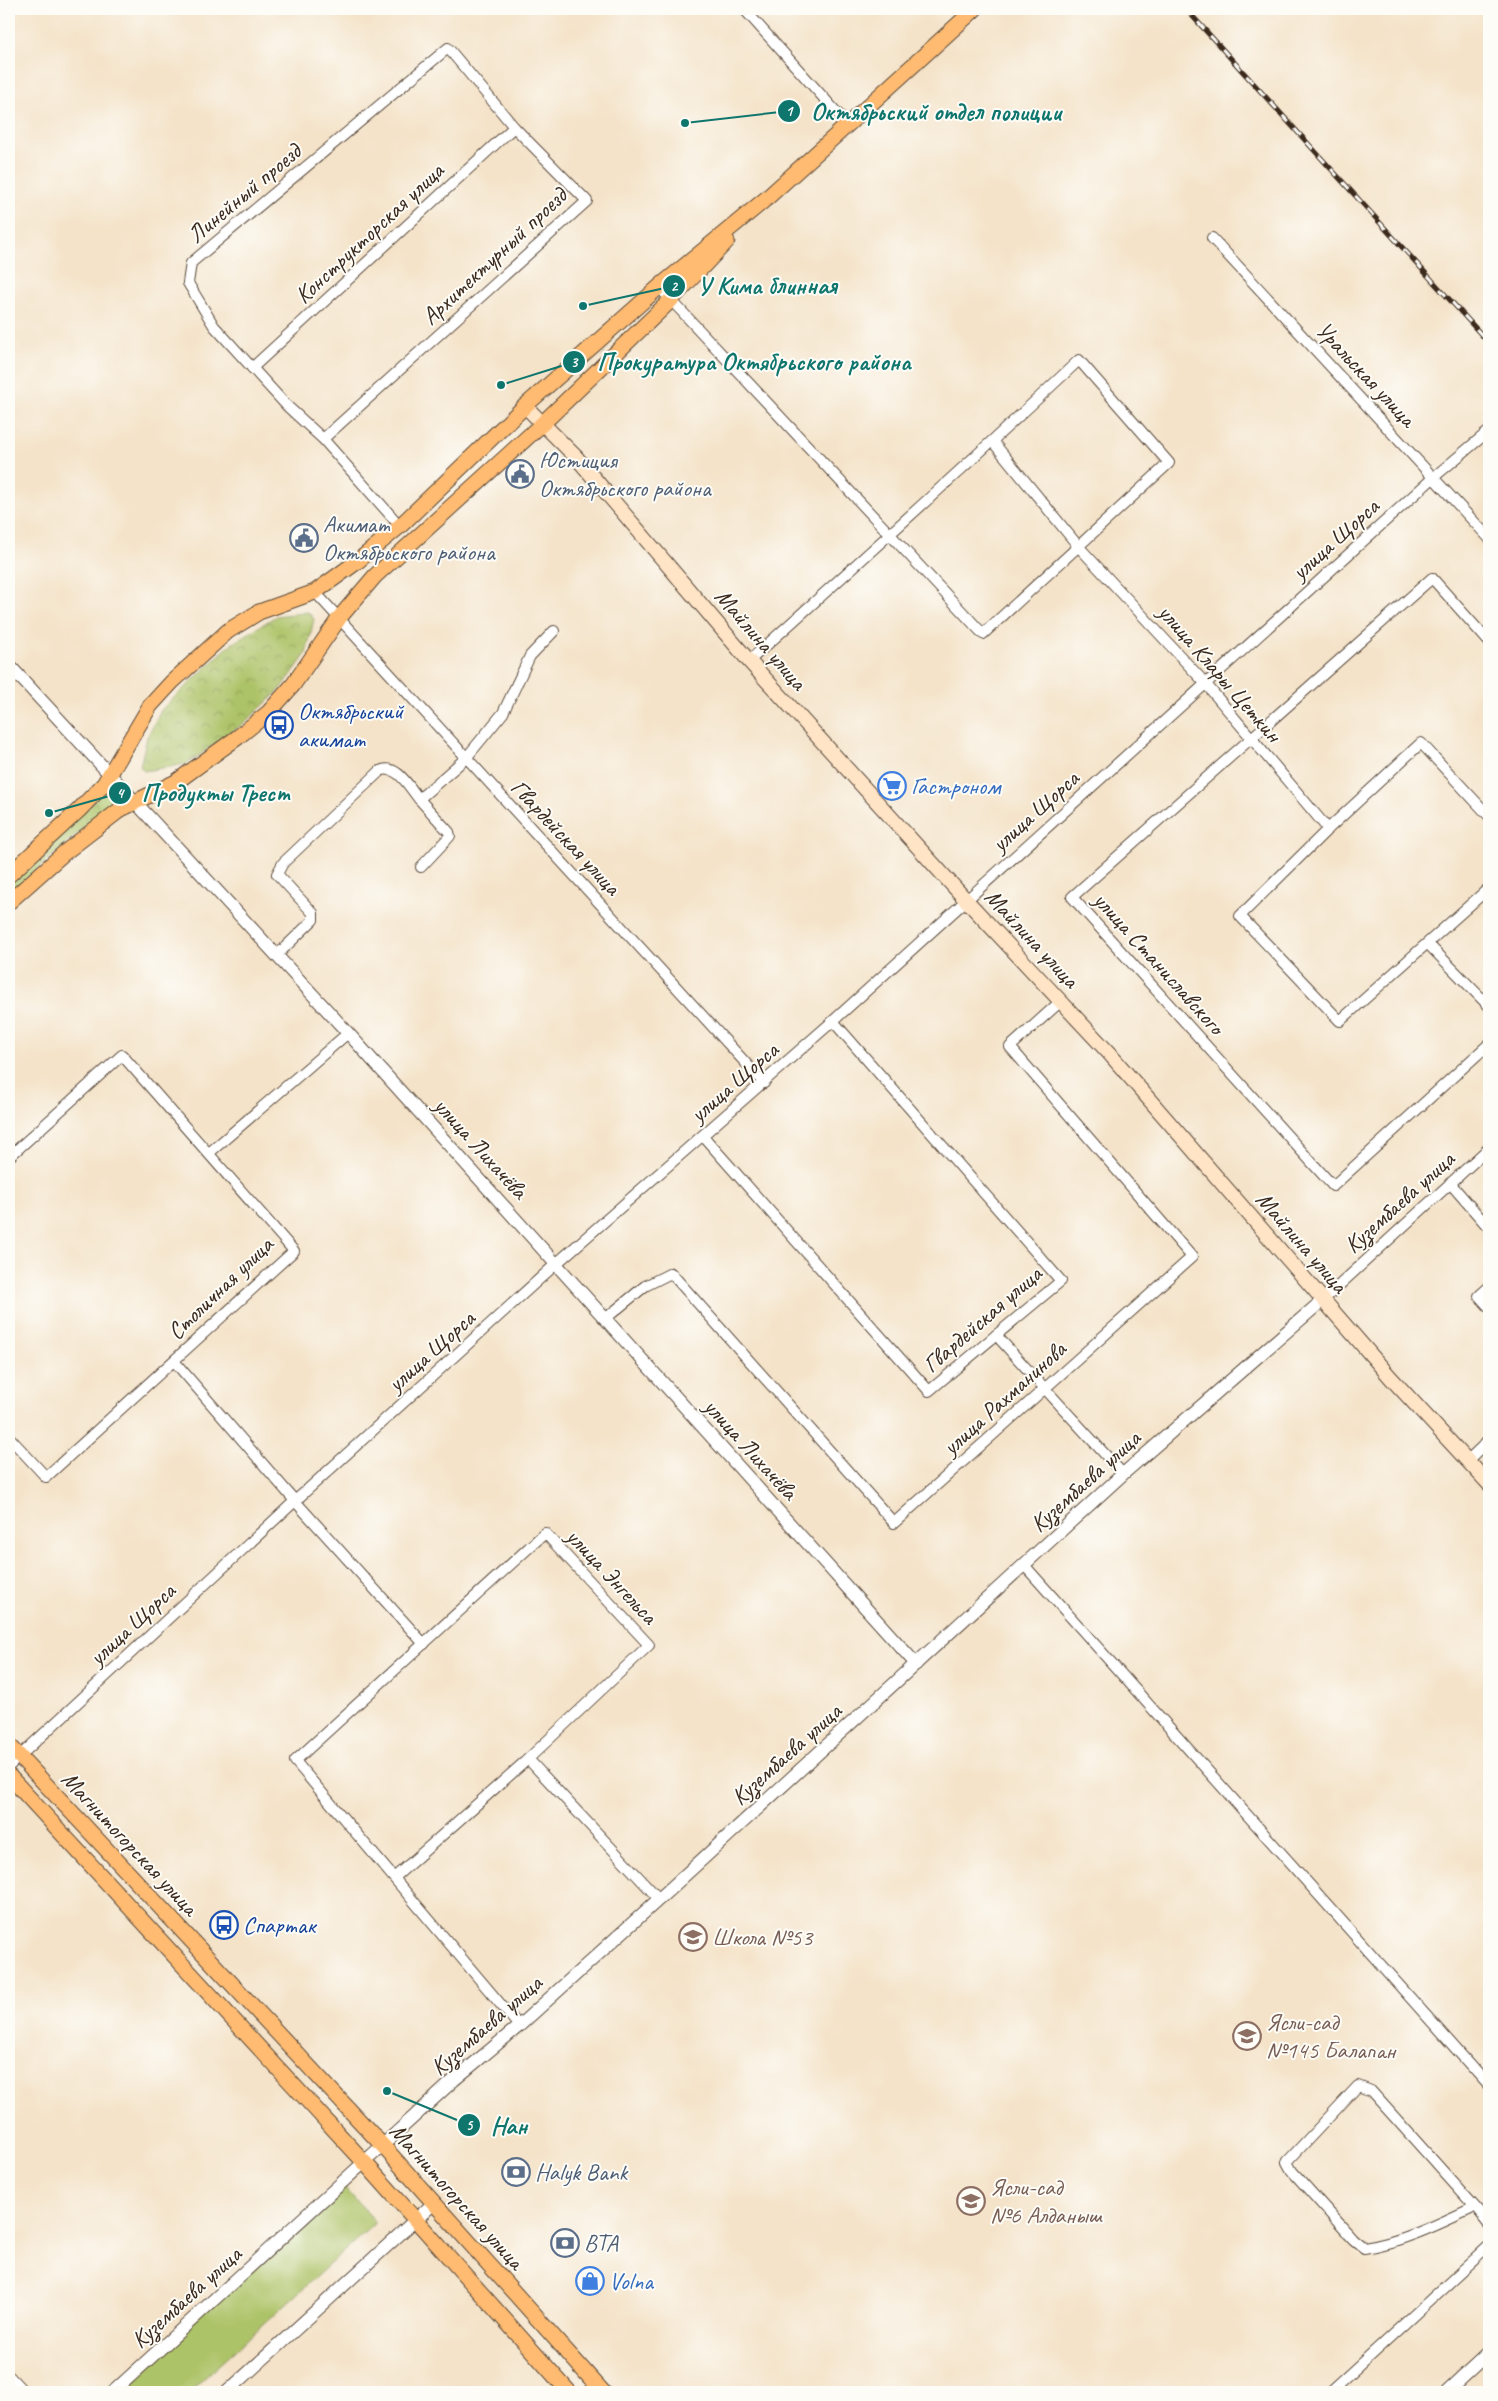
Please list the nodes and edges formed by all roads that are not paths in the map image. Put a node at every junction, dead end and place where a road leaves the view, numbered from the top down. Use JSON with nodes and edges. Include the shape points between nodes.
{"nodes":[{"id":1,"x":744,"y":9,"type":"edge"},
{"id":2,"x":975,"y":9,"type":"edge"},
{"id":3,"x":448,"y":48,"type":"joint"},
{"id":4,"x":848,"y":125,"type":"junction"},
{"id":5,"x":514,"y":127,"type":"junction"},
{"id":6,"x":768,"y":198,"type":"junction"},
{"id":7,"x":1212,"y":238,"type":"dead end"},
{"id":8,"x":659,"y":286,"type":"junction"},
{"id":9,"x":671,"y":300,"type":"junction"},
{"id":10,"x":252,"y":368,"type":"junction"},
{"id":11,"x":525,"y":406,"type":"junction"},
{"id":12,"x":542,"y":424,"type":"junction"},
{"id":13,"x":1489,"y":431,"type":"edge"},
{"id":14,"x":323,"y":439,"type":"junction"},
{"id":15,"x":992,"y":442,"type":"junction"},
{"id":16,"x":1434,"y":477,"type":"junction"},
{"id":17,"x":400,"y":526,"type":"junction"},
{"id":18,"x":890,"y":534,"type":"junction"},
{"id":19,"x":1489,"y":538,"type":"edge"},
{"id":20,"x":1079,"y":546,"type":"junction"},
{"id":21,"x":315,"y":592,"type":"junction"},
{"id":22,"x":340,"y":618,"type":"junction"},
{"id":23,"x":554,"y":631,"type":"dead end"},
{"id":24,"x":1489,"y":642,"type":"edge"},
{"id":25,"x":750,"y":661,"type":"junction"},
{"id":26,"x":9,"y":665,"type":"edge"},
{"id":27,"x":1205,"y":683,"type":"junction"},
{"id":28,"x":1251,"y":738,"type":"junction"},
{"id":29,"x":466,"y":758,"type":"junction"},
{"id":30,"x":110,"y":773,"type":"junction"},
{"id":31,"x":420,"y":799,"type":"junction"},
{"id":32,"x":136,"y":803,"type":"junction"},
{"id":33,"x":1489,"y":816,"type":"edge"},
{"id":34,"x":1328,"y":829,"type":"junction"},
{"id":35,"x":421,"y":866,"type":"dead end"},
{"id":36,"x":9,"y":875,"type":"edge"},
{"id":37,"x":1489,"y":888,"type":"edge"},
{"id":38,"x":966,"y":900,"type":"junction"},
{"id":39,"x":9,"y":902,"type":"edge"},
{"id":40,"x":1428,"y":944,"type":"junction"},
{"id":41,"x":276,"y":956,"type":"junction"},
{"id":42,"x":1061,"y":1001,"type":"junction"},
{"id":43,"x":1489,"y":1006,"type":"edge"},
{"id":44,"x":833,"y":1022,"type":"junction"},
{"id":45,"x":348,"y":1033,"type":"junction"},
{"id":46,"x":1489,"y":1044,"type":"edge"},
{"id":47,"x":764,"y":1082,"type":"junction"},
{"id":48,"x":703,"y":1136,"type":"junction"},
{"id":49,"x":1489,"y":1148,"type":"edge"},
{"id":50,"x":208,"y":1153,"type":"junction"},
{"id":51,"x":9,"y":1157,"type":"edge"},
{"id":52,"x":1450,"y":1183,"type":"junction"},
{"id":53,"x":1489,"y":1228,"type":"edge"},
{"id":54,"x":557,"y":1263,"type":"junction"},
{"id":55,"x":1489,"y":1287,"type":"edge"},
{"id":56,"x":1323,"y":1300,"type":"junction"},
{"id":57,"x":1489,"y":1307,"type":"edge"},
{"id":58,"x":606,"y":1319,"type":"junction"},
{"id":59,"x":996,"y":1335,"type":"junction"},
{"id":60,"x":174,"y":1361,"type":"junction"},
{"id":61,"x":1045,"y":1388,"type":"junction"},
{"id":62,"x":9,"y":1437,"type":"edge"},
{"id":63,"x":1489,"y":1440,"type":"edge"},
{"id":64,"x":1468,"y":1460,"type":"junction"},
{"id":65,"x":1124,"y":1474,"type":"junction"},
{"id":66,"x":1489,"y":1484,"type":"edge"},
{"id":67,"x":295,"y":1501,"type":"junction"},
{"id":68,"x":1024,"y":1566,"type":"junction"},
{"id":69,"x":424,"y":1644,"type":"junction"},
{"id":70,"x":916,"y":1664,"type":"junction"},
{"id":71,"x":12,"y":1756,"type":"edge"},
{"id":72,"x":528,"y":1759,"type":"junction"},
{"id":73,"x":9,"y":1776,"type":"edge"},
{"id":74,"x":395,"y":1877,"type":"junction"},
{"id":75,"x":659,"y":1899,"type":"junction"},
{"id":76,"x":519,"y":2026,"type":"junction"},
{"id":77,"x":1489,"y":2086,"type":"edge"},
{"id":78,"x":383,"y":2146,"type":"junction"},
{"id":79,"x":365,"y":2163,"type":"junction"},
{"id":80,"x":434,"y":2203,"type":"junction"},
{"id":81,"x":1475,"y":2207,"type":"junction"},
{"id":82,"x":415,"y":2220,"type":"junction"},
{"id":83,"x":1489,"y":2225,"type":"edge"},
{"id":84,"x":1489,"y":2246,"type":"edge"},
{"id":85,"x":1489,"y":2353,"type":"edge"},
{"id":86,"x":9,"y":2376,"type":"edge"},
{"id":87,"x":24,"y":2392,"type":"edge"},
{"id":88,"x":113,"y":2392,"type":"edge"},
{"id":89,"x":228,"y":2392,"type":"edge"},
{"id":90,"x":569,"y":2392,"type":"edge"},
{"id":91,"x":603,"y":2392,"type":"edge"},
{"id":92,"x":1330,"y":2392,"type":"edge"},
{"id":93,"x":1447,"y":2392,"type":"edge"}],
"edges":[{"from":1,"to":4,"type":"street"},
{"from":2,"to":4,"type":"main road"},
{"from":3,"to":5,"type":"street","name":"Архитектурный проезд"},
{"from":3,"to":10,"type":"street","name":"Линейный проезд","via":[[191,263],[188,283],[214,326]]},
{"from":4,"to":6,"type":"main road"},
{"from":5,"to":10,"type":"street","name":"Конструкторская улица"},
{"from":5,"to":14,"type":"street","name":"Архитектурный проезд","via":[[587,201]]},
{"from":6,"to":8,"type":"main road"},
{"from":6,"to":9,"type":"main road"},
{"from":7,"to":16,"type":"street","name":"Уральская улица"},
{"from":8,"to":9,"type":"street"},
{"from":8,"to":11,"type":"main road"},
{"from":9,"to":12,"type":"main road"},
{"from":9,"to":18,"type":"street"},
{"from":10,"to":14,"type":"street","name":"Линейный проезд"},
{"from":11,"to":12,"type":"main road","name":"Майлина улица"},
{"from":11,"to":17,"type":"main road"},
{"from":12,"to":22,"type":"main road","via":[[375,576]]},
{"from":12,"to":25,"type":"main road","name":"Майлина улица","via":[[576,457]]},
{"from":13,"to":16,"type":"street","name":"улица Щорса"},
{"from":14,"to":17,"type":"street","name":"Линейный проезд"},
{"from":15,"to":18,"type":"street"},
{"from":15,"to":20,"type":"street","name":"улица Клары Цеткин"},
{"from":15,"to":20,"type":"street","via":[[1079,360],[1169,463]]},
{"from":16,"to":19,"type":"street","name":"Уральская улица"},
{"from":16,"to":27,"type":"street","name":"улица Щорса"},
{"from":17,"to":21,"type":"main road"},
{"from":18,"to":20,"type":"street","via":[[983,634]]},
{"from":18,"to":25,"type":"street"},
{"from":20,"to":27,"type":"street","name":"улица Клары Цеткин"},
{"from":21,"to":22,"type":"street","name":"Гвардейская улица"},
{"from":21,"to":30,"type":"main road","via":[[260,612],[228,631],[150,706]]},
{"from":22,"to":29,"type":"street","name":"Гвардейская улица"},
{"from":22,"to":32,"type":"main road","via":[[294,685],[269,712],[176,782]]},
{"from":23,"to":29,"type":"street","via":[[530,656],[503,713]]},
{"from":24,"to":28,"type":"street","name":"улица Станиславского","via":[[1432,578]]},
{"from":25,"to":38,"type":"main road","name":"Майлина улица"},
{"from":26,"to":30,"type":"street","name":"улица Лихачёва"},
{"from":27,"to":28,"type":"street","name":"улица Клары Цеткин"},
{"from":27,"to":38,"type":"street","name":"улица Щорса"},
{"from":28,"to":34,"type":"street","name":"улица Клары Цеткин"},
{"from":28,"to":46,"type":"street","name":"улица Станиславского","via":[[1072,897],[1332,1186]]},
{"from":29,"to":31,"type":"street"},
{"from":29,"to":47,"type":"street","name":"Гвардейская улица"},
{"from":30,"to":32,"type":"street","name":"улица Лихачёва"},
{"from":30,"to":36,"type":"main road","via":[[79,810]]},
{"from":31,"to":35,"type":"street","via":[[450,836]]},
{"from":31,"to":41,"type":"street","via":[[394,770],[386,768],[283,863],[277,874],[313,913],[313,920]]},
{"from":32,"to":39,"type":"main road","via":[[121,808]]},
{"from":32,"to":41,"type":"street","name":"улица Лихачёва"},
{"from":33,"to":34,"type":"street","via":[[1421,743]]},
{"from":34,"to":40,"type":"street","via":[[1240,916],[1340,1021]]},
{"from":37,"to":40,"type":"street"},
{"from":38,"to":42,"type":"main road","name":"Майлина улица"},
{"from":38,"to":44,"type":"street","name":"улица Щорса"},
{"from":40,"to":43,"type":"street"},
{"from":41,"to":45,"type":"street","name":"улица Лихачёва"},
{"from":42,"to":56,"type":"main road","name":"Майлина улица"},
{"from":42,"to":61,"type":"street","name":"улица Рахманинова","via":[[1010,1047],[1192,1257]]},
{"from":44,"to":47,"type":"street","name":"улица Щорса"},
{"from":44,"to":59,"type":"street","name":"Гвардейская улица","via":[[1061,1281]]},
{"from":45,"to":50,"type":"street"},
{"from":45,"to":54,"type":"street","name":"улица Лихачёва"},
{"from":47,"to":48,"type":"street","name":"улица Щорса"},
{"from":48,"to":54,"type":"street","name":"улица Щорса"},
{"from":48,"to":59,"type":"street","name":"Гвардейская улица","via":[[930,1391]]},
{"from":49,"to":52,"type":"street","name":"Кузембаева улица"},
{"from":50,"to":51,"type":"street","name":"Столичная улица","via":[[122,1055]]},
{"from":50,"to":60,"type":"street","name":"Столичная улица","via":[[294,1251]]},
{"from":52,"to":53,"type":"street"},
{"from":52,"to":56,"type":"street","name":"Кузембаева улица"},
{"from":54,"to":58,"type":"street","name":"улица Лихачёва"},
{"from":54,"to":67,"type":"street","name":"улица Щорса"},
{"from":55,"to":57,"type":"street","via":[[1479,1296]]},
{"from":56,"to":64,"type":"main road","name":"Майлина улица"},
{"from":56,"to":65,"type":"street","name":"Кузембаева улица"},
{"from":58,"to":61,"type":"street","name":"улица Рахманинова","via":[[645,1286],[671,1273],[894,1522]]},
{"from":58,"to":70,"type":"street","name":"улица Лихачёва"},
{"from":59,"to":61,"type":"street"},
{"from":60,"to":62,"type":"street","name":"Столичная улица","via":[[46,1477]]},
{"from":60,"to":67,"type":"street","name":"Столичная улица"},
{"from":61,"to":65,"type":"street"},
{"from":63,"to":64,"type":"street"},
{"from":64,"to":66,"type":"main road","name":"Майлина улица"},
{"from":65,"to":68,"type":"street","name":"Кузембаева улица"},
{"from":67,"to":69,"type":"street"},
{"from":67,"to":71,"type":"street","name":"улица Щорса"},
{"from":68,"to":70,"type":"street","name":"Кузембаева улица"},
{"from":68,"to":77,"type":"street"},
{"from":69,"to":72,"type":"street","name":"улица Энгельса","via":[[545,1533],[649,1645]]},
{"from":69,"to":74,"type":"street","name":"улица Энгельса","via":[[295,1761]]},
{"from":70,"to":75,"type":"street","name":"Кузембаева улица"},
{"from":71,"to":78,"type":"main road","name":"Магнитогорская улица"},
{"from":72,"to":74,"type":"street","name":"улица Энгельса"},
{"from":72,"to":75,"type":"street"},
{"from":73,"to":79,"type":"main road","name":"Магнитогорская улица"},
{"from":74,"to":76,"type":"street","name":"улица Энгельса"},
{"from":75,"to":76,"type":"street","name":"Кузембаева улица"},
{"from":76,"to":78,"type":"street","name":"Кузембаева улица","via":[[454,2080]]},
{"from":78,"to":79,"type":"street","name":"Кузембаева улица"},
{"from":78,"to":80,"type":"main road","name":"Магнитогорская улица"},
{"from":79,"to":82,"type":"main road","name":"Магнитогорская улица"},
{"from":79,"to":88,"type":"street","name":"Кузембаева улица"},
{"from":80,"to":82,"type":"street"},
{"from":80,"to":91,"type":"main road","name":"Магнитогорская улица"},
{"from":81,"to":81,"type":"street","via":[[1371,2091],[1362,2086],[1358,2086],[1287,2162],[1364,2248],[1413,2235]]},
{"from":81,"to":83,"type":"street"},
{"from":82,"to":89,"type":"street"},
{"from":82,"to":90,"type":"main road","name":"Магнитогорская улица"},
{"from":84,"to":92,"type":"street"},
{"from":85,"to":93,"type":"street"},
{"from":86,"to":87,"type":"street"}]}
